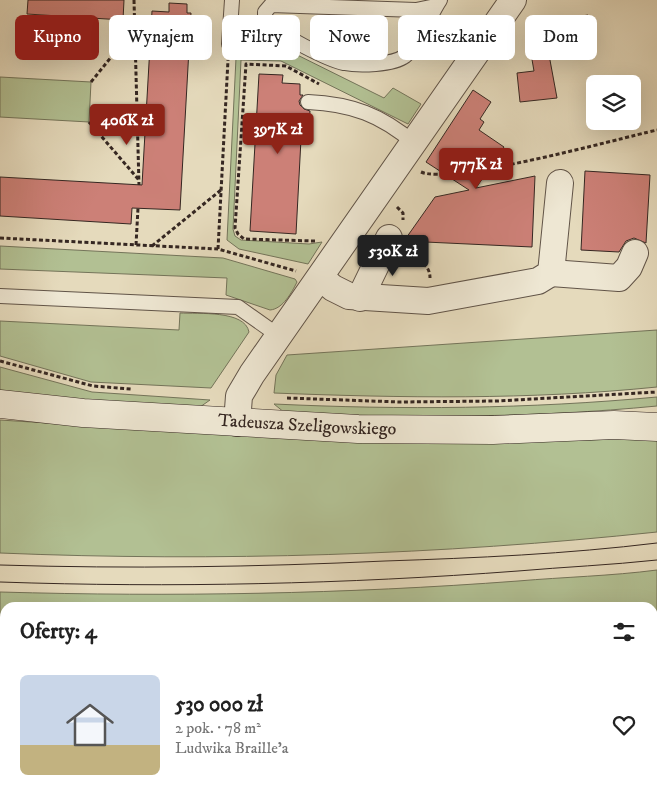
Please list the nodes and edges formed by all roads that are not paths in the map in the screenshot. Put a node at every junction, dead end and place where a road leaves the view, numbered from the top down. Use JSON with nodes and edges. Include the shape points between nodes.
{"nodes":[{"id":1,"x":232,"y":0,"type":"edge"},
{"id":2,"x":514,"y":0,"type":"edge"},
{"id":3,"x":438,"y":3,"type":"edge"},
{"id":4,"x":231,"y":15,"type":"edge"},
{"id":5,"x":308,"y":102,"type":"dead end"},
{"id":6,"x":407,"y":153,"type":"junction"},
{"id":7,"x":560,"y":183,"type":"dead end"},
{"id":8,"x":398,"y":236,"type":"road end"},
{"id":9,"x":635,"y":253,"type":"dead end"},
{"id":10,"x":551,"y":273,"type":"junction"},
{"id":11,"x":321,"y":278,"type":"junction"},
{"id":12,"x":0,"y":296,"type":"edge"},
{"id":13,"x":360,"y":298,"type":"junction"},
{"id":14,"x":280,"y":336,"type":"junction"},
{"id":15,"x":0,"y":404,"type":"edge"},
{"id":16,"x":657,"y":416,"type":"edge"},
{"id":17,"x":237,"y":423,"type":"junction"},
{"id":18,"x":614,"y":425,"type":"junction"},
{"id":19,"x":657,"y":427,"type":"edge"}],
"edges":[{"from":1,"to":4,"type":"lane"},
{"from":2,"to":6,"type":"street"},
{"from":3,"to":3,"type":"lane","via":[[416,10],[271,5],[265,12],[265,23],[344,63],[385,64],[404,56]]},
{"from":5,"to":6,"type":"lane","via":[[355,108],[391,124]]},
{"from":6,"to":11,"type":"street"},
{"from":7,"to":10,"type":"street"},
{"from":8,"to":13,"type":"street"},
{"from":9,"to":10,"type":"street","via":[[620,278]]},
{"from":10,"to":13,"type":"street","via":[[538,281],[428,301]]},
{"from":11,"to":13,"type":"street","via":[[333,288]]},
{"from":11,"to":14,"type":"street"},
{"from":12,"to":14,"type":"lane","via":[[238,307]]},
{"from":14,"to":17,"type":"street","via":[[239,396]]},
{"from":15,"to":17,"type":"street","name":"Tadeusza Szeligowskiego"},
{"from":16,"to":18,"type":"street","name":"Tadeusza Szeligowskiego"},
{"from":17,"to":18,"type":"street","name":"Tadeusza Szeligowskiego","via":[[450,430]]},
{"from":18,"to":19,"type":"street","name":"Tadeusza Szeligowskiego"}]}
